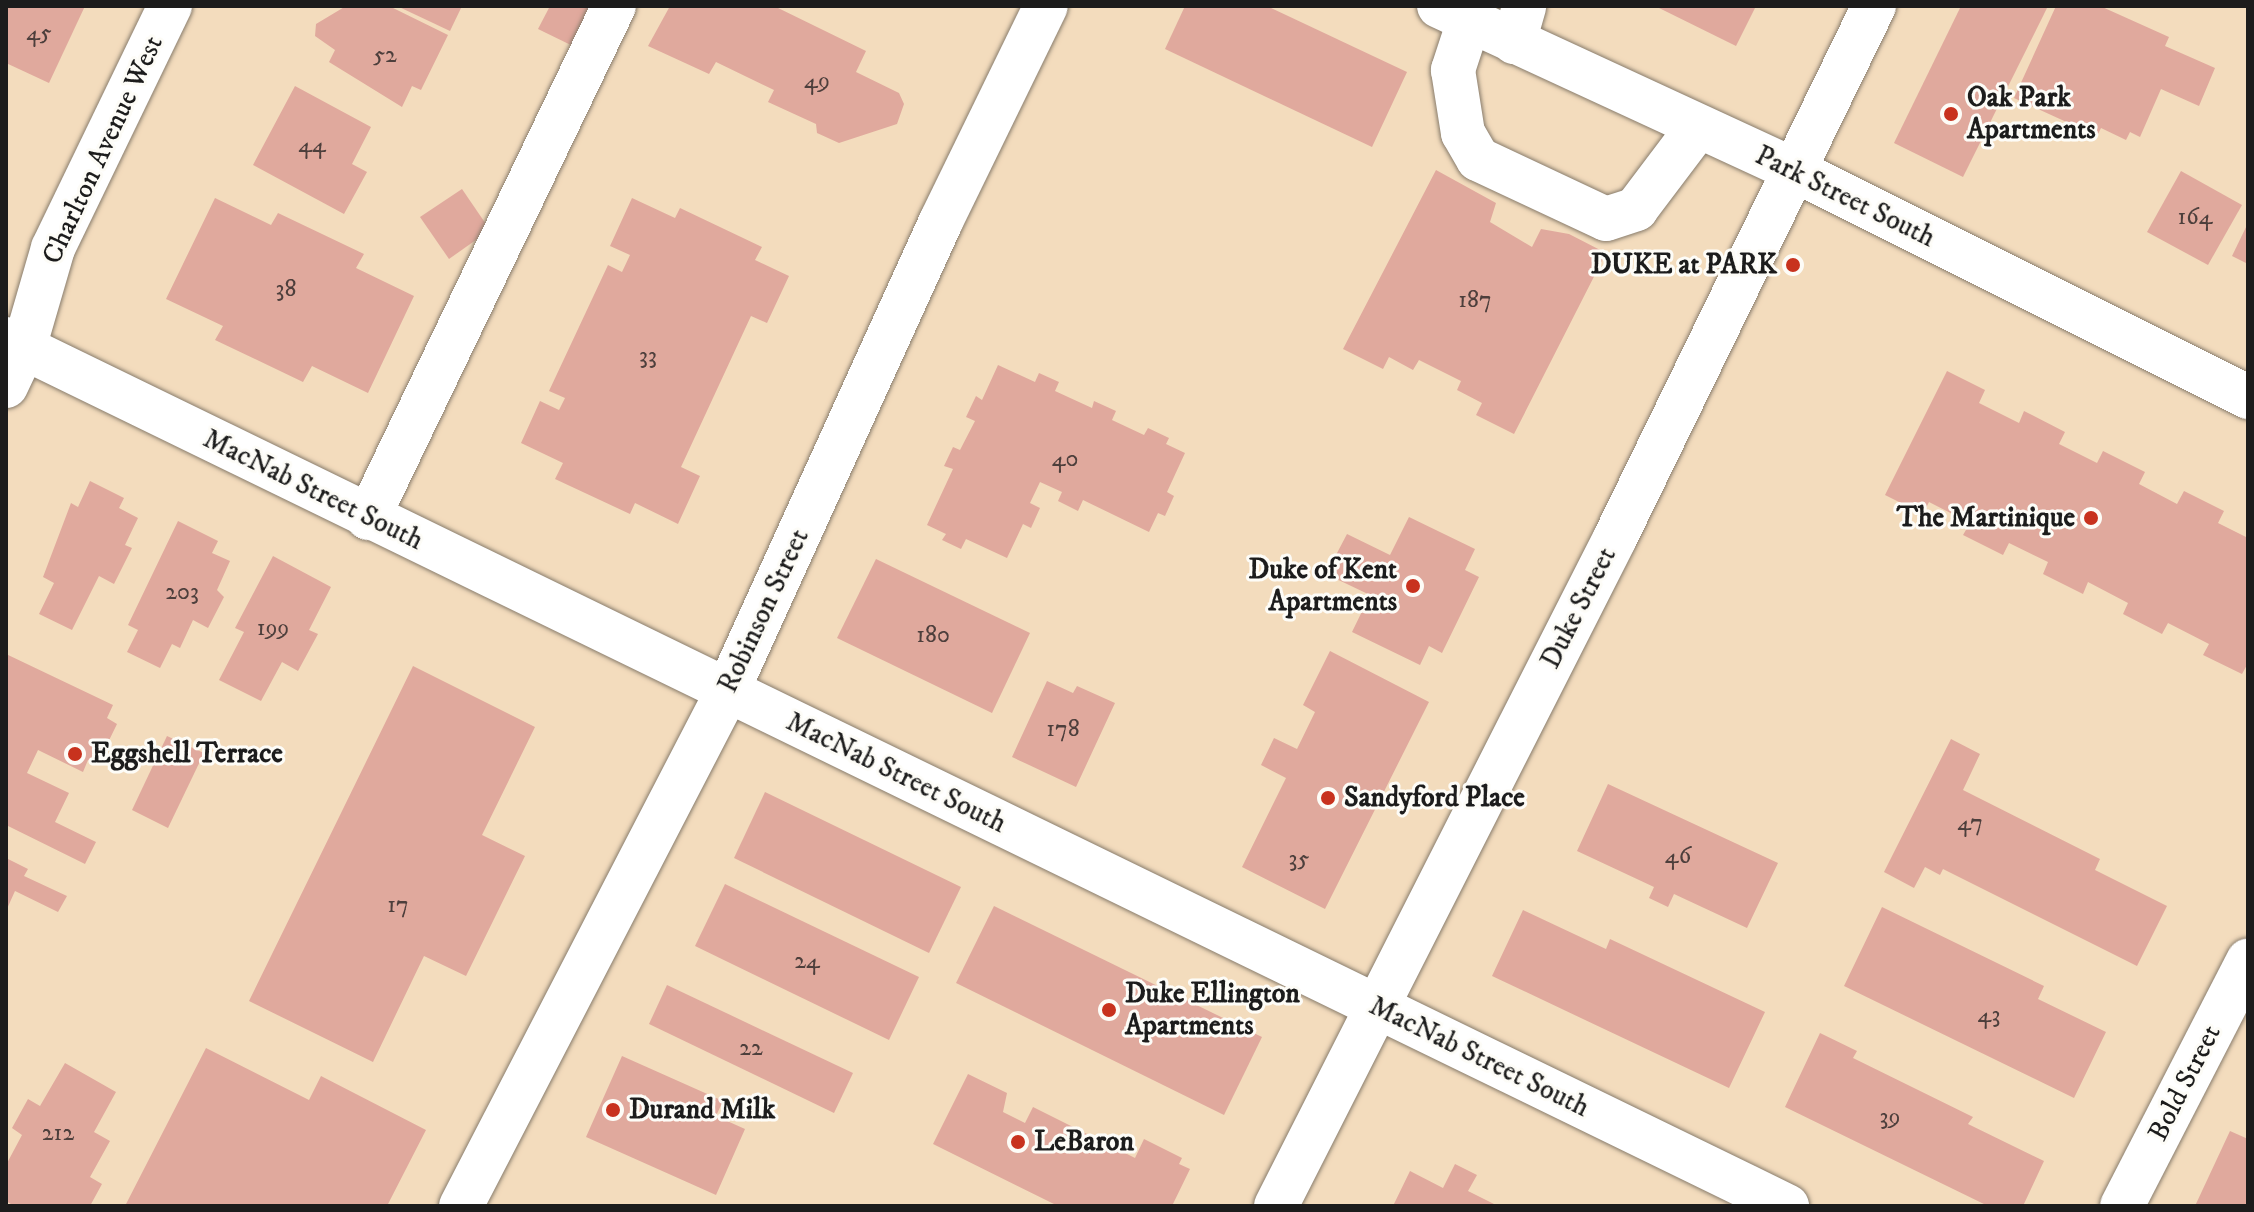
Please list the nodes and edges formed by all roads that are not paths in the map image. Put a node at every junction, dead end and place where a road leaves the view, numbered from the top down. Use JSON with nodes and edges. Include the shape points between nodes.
{"nodes":[{"id":1,"x":170,"y":6,"type":"edge"},
{"id":2,"x":614,"y":6,"type":"edge"},
{"id":3,"x":1046,"y":6,"type":"edge"},
{"id":4,"x":1874,"y":6,"type":"edge"},
{"id":5,"x":1454,"y":14,"type":"edge"},
{"id":6,"x":1519,"y":24,"type":"edge"},
{"id":7,"x":1698,"y":127,"type":"junction"},
{"id":8,"x":1794,"y":170,"type":"junction"},
{"id":9,"x":12,"y":358,"type":"edge"},
{"id":10,"x":2248,"y":397,"type":"edge"},
{"id":11,"x":368,"y":518,"type":"junction"},
{"id":12,"x":728,"y":690,"type":"junction"},
{"id":13,"x":2248,"y":961,"type":"edge"},
{"id":14,"x":1378,"y":1008,"type":"junction"},
{"id":15,"x":461,"y":1206,"type":"edge"},
{"id":16,"x":1276,"y":1206,"type":"edge"},
{"id":17,"x":1787,"y":1206,"type":"edge"},
{"id":18,"x":2122,"y":1206,"type":"edge"}],
"edges":[{"from":1,"to":9,"type":"street","name":"Charlton Avenue West","via":[[53,248]]},
{"from":2,"to":11,"type":"street"},
{"from":3,"to":12,"type":"street","name":"Robinson Street","via":[[945,213]]},
{"from":4,"to":8,"type":"street","name":"Duke Street"},
{"from":5,"to":6,"type":"street","name":"Park Street South"},
{"from":5,"to":7,"type":"street","via":[[1453,70],[1463,133],[1478,159],[1606,219],[1636,209]]},
{"from":6,"to":7,"type":"street","name":"Park Street South"},
{"from":7,"to":8,"type":"street","name":"Park Street South"},
{"from":8,"to":10,"type":"street","name":"Park Street South"},
{"from":8,"to":14,"type":"street","name":"Duke Street"},
{"from":9,"to":11,"type":"street","name":"MacNab Street South"},
{"from":11,"to":12,"type":"street","name":"MacNab Street South"},
{"from":12,"to":14,"type":"street","name":"MacNab Street South"},
{"from":12,"to":15,"type":"street","name":"Robinson Street"},
{"from":13,"to":18,"type":"street","name":"Bold Street"},
{"from":14,"to":16,"type":"street","name":"Duke Street"},
{"from":14,"to":17,"type":"street","name":"MacNab Street South"}]}
